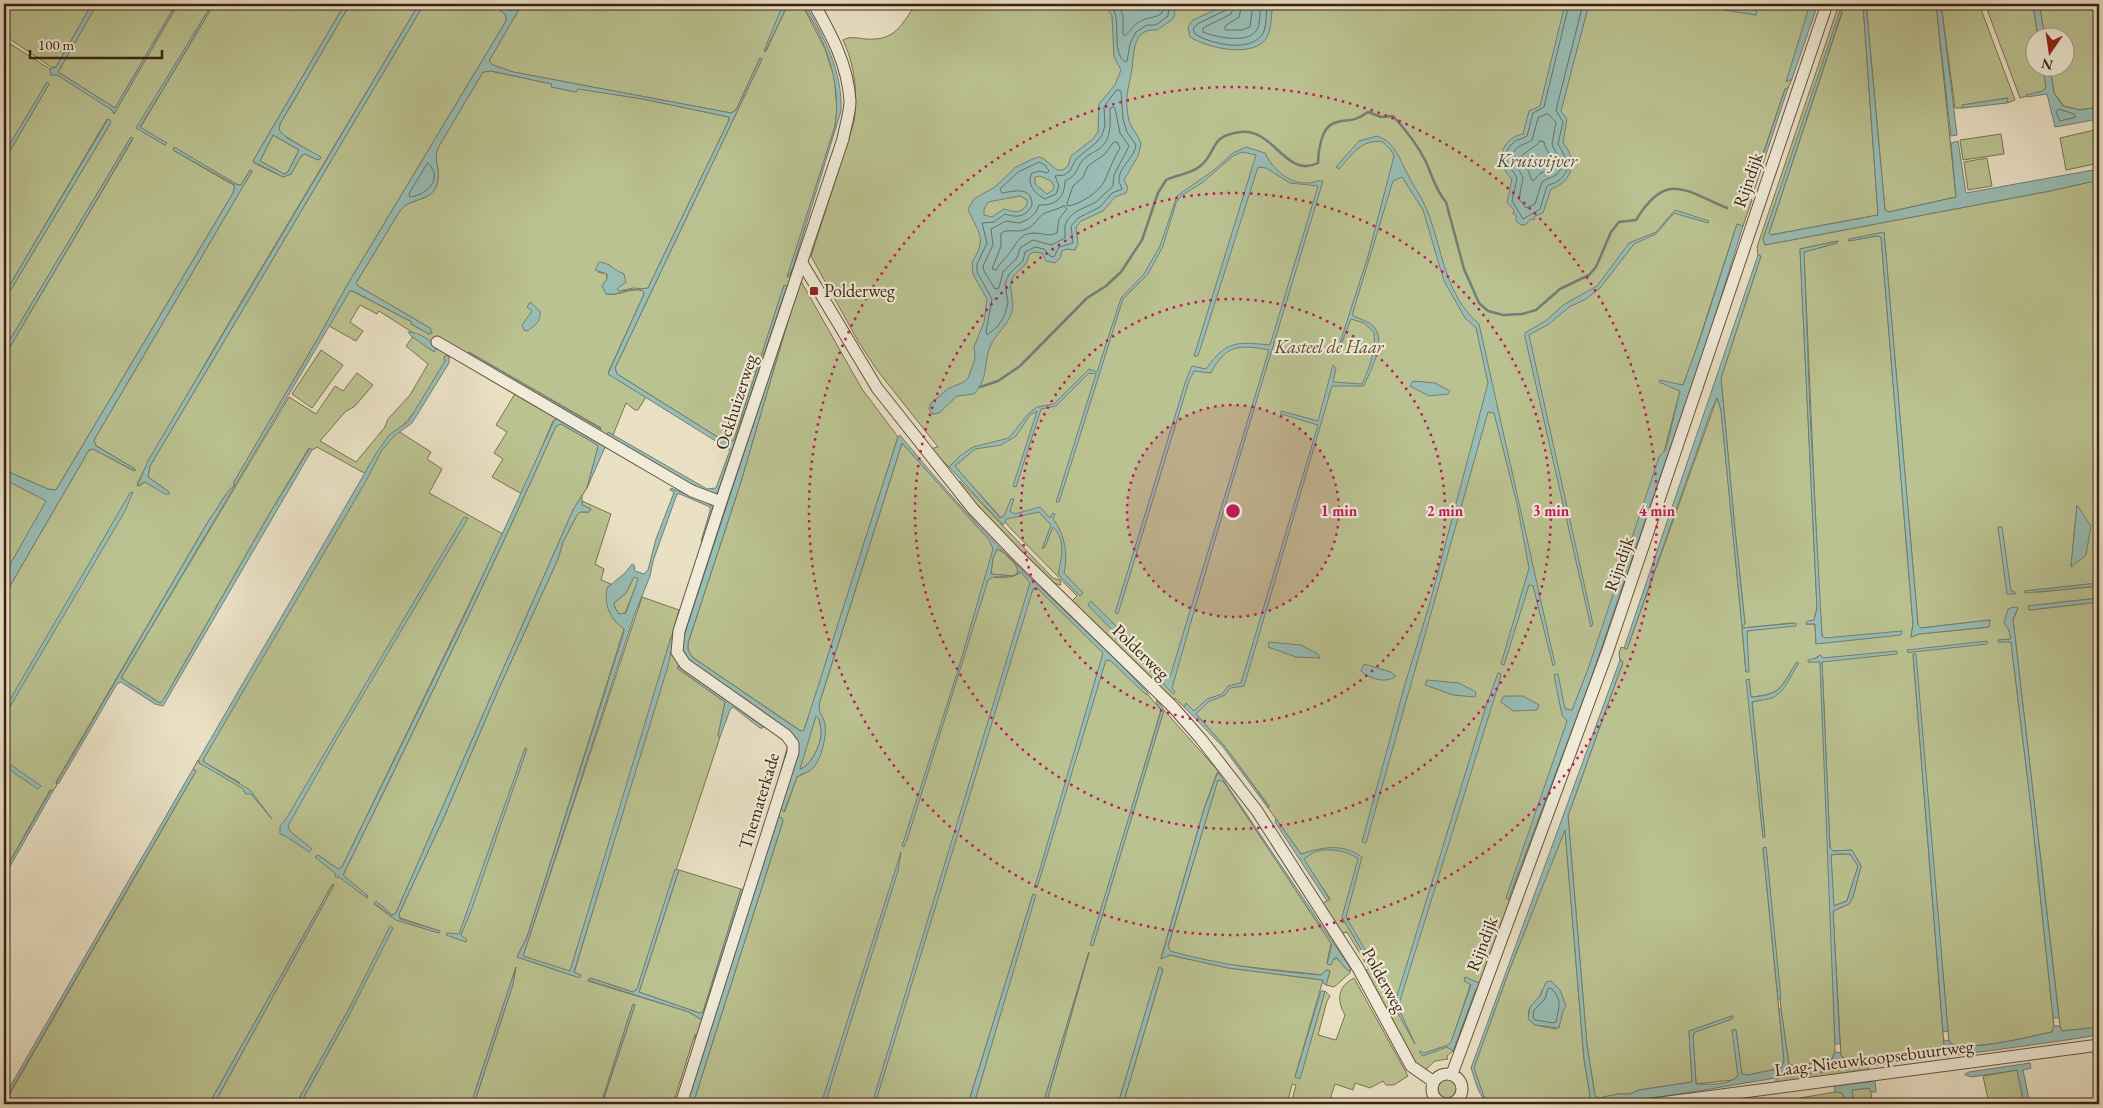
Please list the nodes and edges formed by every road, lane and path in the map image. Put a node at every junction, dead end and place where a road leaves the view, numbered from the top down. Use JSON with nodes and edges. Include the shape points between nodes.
{"nodes":[{"id":1,"x":814,"y":4,"type":"edge"},
{"id":2,"x":1827,"y":4,"type":"edge"},
{"id":3,"x":802,"y":263,"type":"junction"},
{"id":4,"x":437,"y":342,"type":"dead end"},
{"id":5,"x":722,"y":502,"type":"junction"},
{"id":6,"x":2099,"y":1045,"type":"edge"},
{"id":7,"x":1452,"y":1074,"type":"junction"},
{"id":8,"x":1434,"y":1082,"type":"junction"},
{"id":9,"x":1465,"y":1101,"type":"edge"},
{"id":10,"x":681,"y":1104,"type":"edge"},
{"id":11,"x":1445,"y":1104,"type":"edge"},
{"id":12,"x":1653,"y":1104,"type":"edge"}],
"edges":[{"from":1,"to":3,"type":"street","name":"Ockhuizerweg","via":[[833,37],[846,72],[850,103],[843,139]]},
{"from":2,"to":7,"type":"street","name":"Rijndijk","via":[[1608,650]]},
{"from":3,"to":5,"type":"street","name":"Ockhuizerweg"},
{"from":3,"to":8,"type":"street","name":"Polderweg","via":[[877,388],[973,509],[1173,707],[1252,804],[1358,968],[1411,1066]]},
{"from":4,"to":5,"type":"street","via":[[692,491]]},
{"from":5,"to":10,"type":"street","name":"Thematerkade","via":[[679,631],[677,652],[685,664],[786,735],[794,744],[794,752]]},
{"from":6,"to":12,"type":"street","name":"Laag-Nieuwkoopsebuurtweg"},
{"from":7,"to":8,"type":"street","via":[[1439,1076]]},
{"from":7,"to":9,"type":"street","via":[[1462,1084]]},
{"from":8,"to":11,"type":"street","via":[[1434,1097]]},
{"from":9,"to":11,"type":"street"}]}
